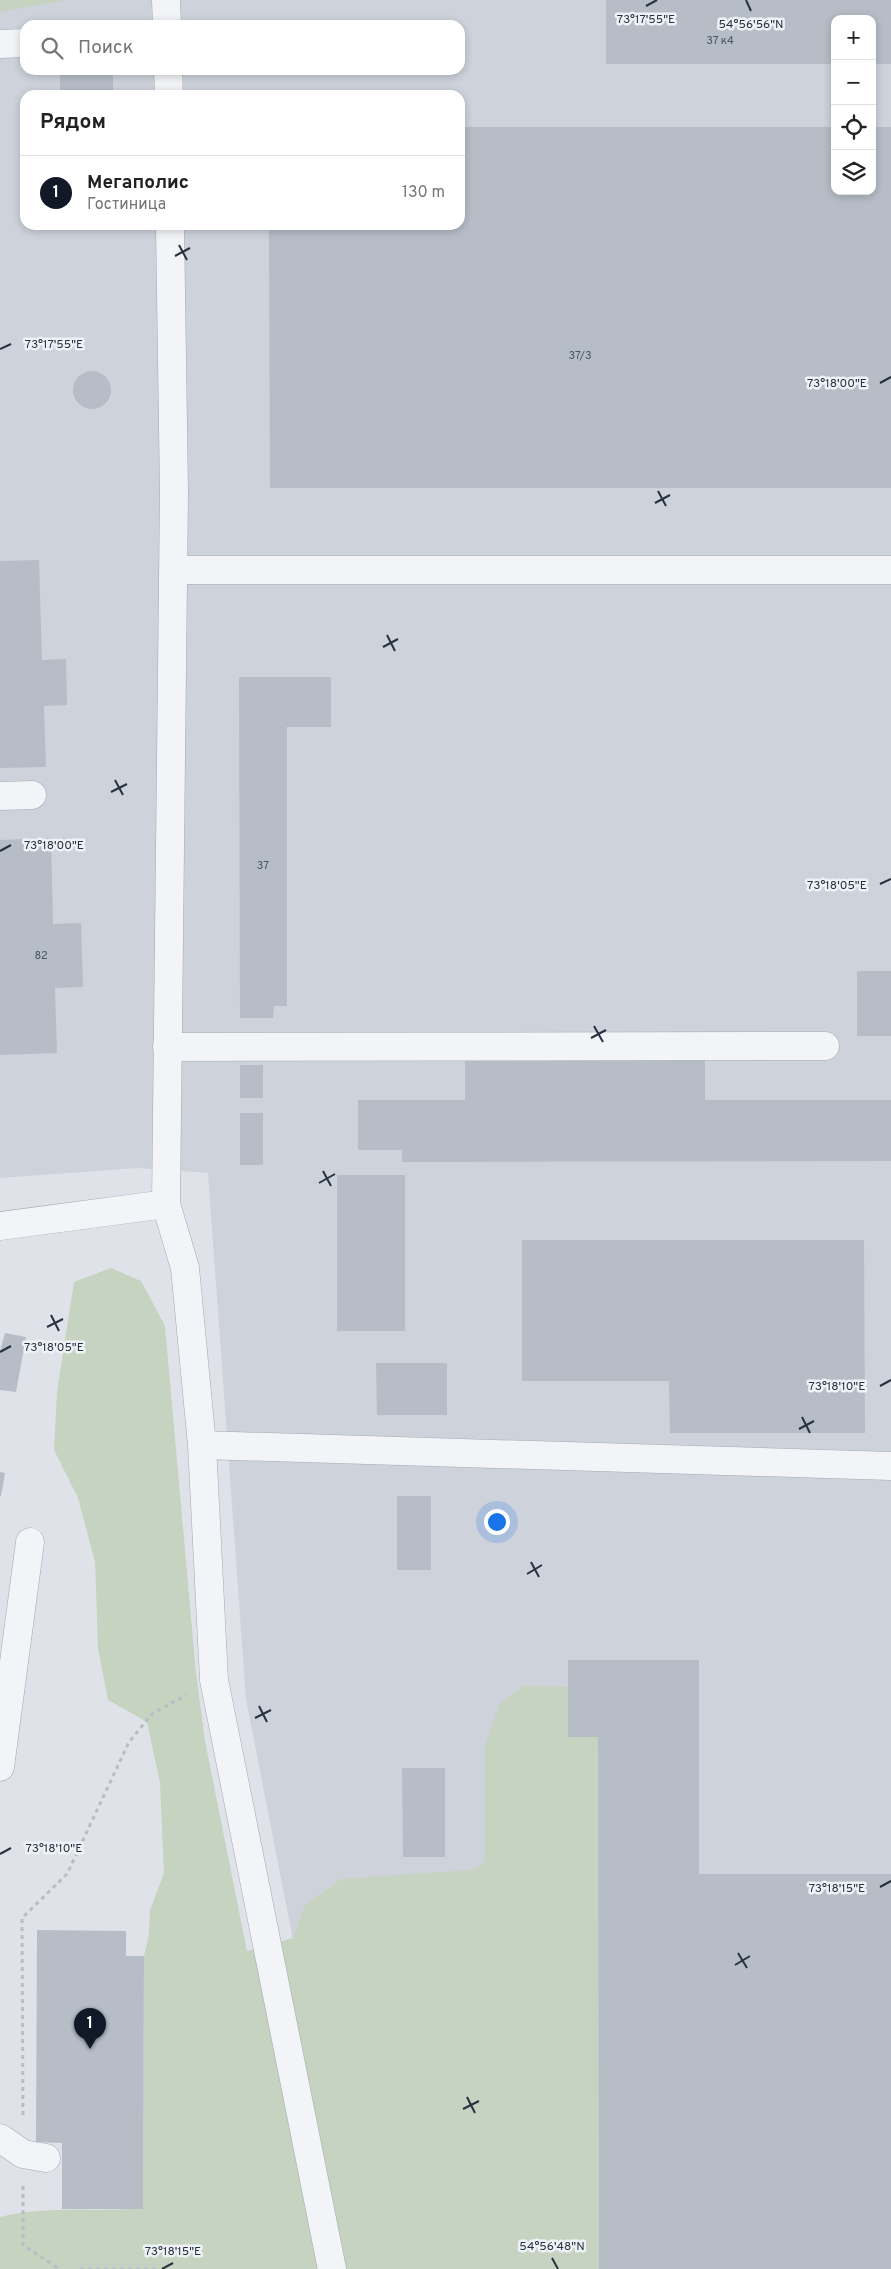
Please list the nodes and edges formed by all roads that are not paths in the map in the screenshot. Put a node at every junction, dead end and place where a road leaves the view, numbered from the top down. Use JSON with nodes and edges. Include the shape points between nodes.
{"nodes":[{"id":1,"x":166,"y":0,"type":"edge"},
{"id":2,"x":167,"y":20,"type":"edge"},
{"id":3,"x":20,"y":43,"type":"edge"},
{"id":4,"x":0,"y":44,"type":"edge"},
{"id":5,"x":168,"y":75,"type":"edge"},
{"id":6,"x":169,"y":90,"type":"edge"},
{"id":7,"x":170,"y":230,"type":"edge"},
{"id":8,"x":173,"y":570,"type":"junction"},
{"id":9,"x":891,"y":570,"type":"edge"},
{"id":10,"x":32,"y":795,"type":"dead end"},
{"id":11,"x":0,"y":796,"type":"edge"},
{"id":12,"x":825,"y":1046,"type":"dead end"},
{"id":13,"x":168,"y":1047,"type":"junction"},
{"id":14,"x":166,"y":1204,"type":"junction"},
{"id":15,"x":0,"y":1226,"type":"edge"},
{"id":16,"x":202,"y":1445,"type":"junction"},
{"id":17,"x":891,"y":1466,"type":"edge"},
{"id":18,"x":30,"y":1542,"type":"dead end"},
{"id":19,"x":0,"y":1767,"type":"edge"},
{"id":20,"x":0,"y":2138,"type":"edge"},
{"id":21,"x":35,"y":2156,"type":"road end"},
{"id":22,"x":332,"y":2269,"type":"edge"}],
"edges":[{"from":1,"to":2,"type":"street"},
{"from":3,"to":4,"type":"street"},
{"from":5,"to":6,"type":"street"},
{"from":7,"to":8,"type":"street"},
{"from":8,"to":9,"type":"street"},
{"from":8,"to":13,"type":"street"},
{"from":10,"to":11,"type":"street"},
{"from":12,"to":13,"type":"street"},
{"from":13,"to":14,"type":"street"},
{"from":14,"to":15,"type":"street"},
{"from":14,"to":16,"type":"street","via":[[185,1268]]},
{"from":16,"to":17,"type":"street"},
{"from":16,"to":22,"type":"street","via":[[214,1680]]},
{"from":18,"to":19,"type":"street"},
{"from":20,"to":21,"type":"street","via":[[13,2149]]}]}
